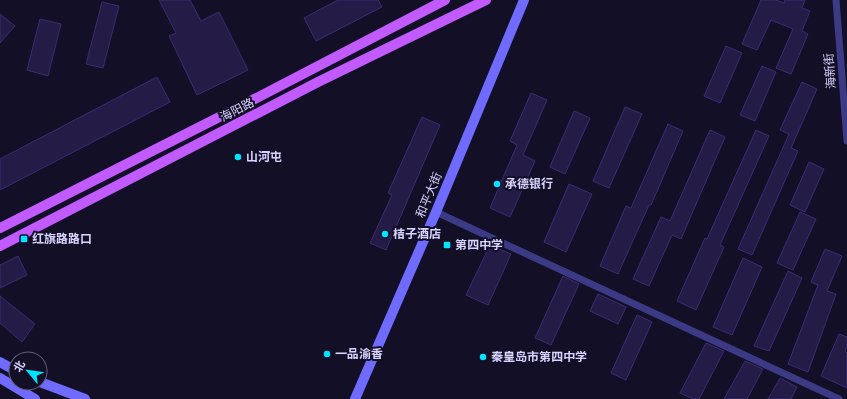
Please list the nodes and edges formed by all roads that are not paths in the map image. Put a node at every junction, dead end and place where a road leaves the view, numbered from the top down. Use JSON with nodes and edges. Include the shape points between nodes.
{"nodes":[{"id":1,"x":445,"y":0,"type":"edge"},
{"id":2,"x":486,"y":0,"type":"edge"},
{"id":3,"x":524,"y":0,"type":"edge"},
{"id":4,"x":836,"y":0,"type":"edge"},
{"id":5,"x":847,"y":141,"type":"edge"},
{"id":6,"x":436,"y":212,"type":"junction"},
{"id":7,"x":0,"y":228,"type":"edge"},
{"id":8,"x":0,"y":246,"type":"edge"},
{"id":9,"x":0,"y":378,"type":"edge"},
{"id":10,"x":48,"y":385,"type":"edge"},
{"id":11,"x":35,"y":399,"type":"edge"},
{"id":12,"x":85,"y":399,"type":"edge"},
{"id":13,"x":355,"y":399,"type":"edge"},
{"id":14,"x":838,"y":399,"type":"edge"}],
"edges":[{"from":1,"to":7,"type":"main road","name":"海阳路"},
{"from":2,"to":8,"type":"main road","name":"海阳路","via":[[318,82]]},
{"from":3,"to":6,"type":"main road","name":"和平大街"},
{"from":4,"to":5,"type":"street","name":"海新街"},
{"from":6,"to":13,"type":"main road","name":"和平大街"},
{"from":6,"to":14,"type":"street"},
{"from":9,"to":11,"type":"main road"},
{"from":10,"to":12,"type":"main road"}]}
